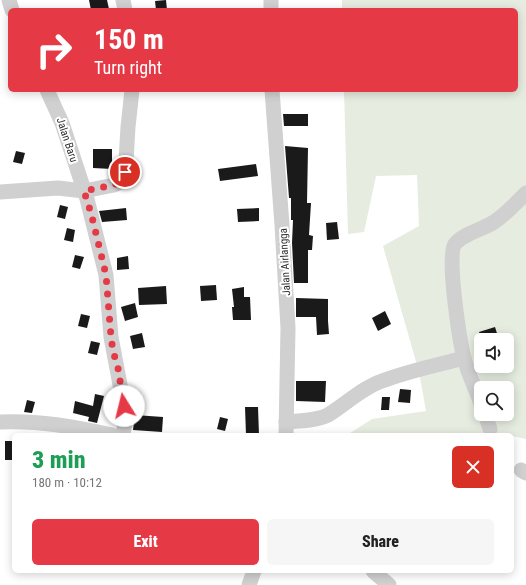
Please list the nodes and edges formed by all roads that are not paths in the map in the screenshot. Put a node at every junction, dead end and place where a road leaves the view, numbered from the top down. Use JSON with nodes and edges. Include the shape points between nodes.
{"nodes":[{"id":1,"x":48,"y":92,"type":"edge"},
{"id":2,"x":132,"y":92,"type":"edge"},
{"id":3,"x":272,"y":92,"type":"edge"},
{"id":4,"x":84,"y":191,"type":"junction"},
{"id":5,"x":0,"y":192,"type":"edge"},
{"id":6,"x":526,"y":193,"type":"edge"},
{"id":7,"x":464,"y":358,"type":"junction"},
{"id":8,"x":474,"y":385,"type":"edge"},
{"id":9,"x":487,"y":421,"type":"edge"},
{"id":10,"x":0,"y":422,"type":"edge"},
{"id":11,"x":286,"y":429,"type":"edge"},
{"id":12,"x":490,"y":430,"type":"dead end"},
{"id":13,"x":102,"y":433,"type":"edge"},
{"id":14,"x":123,"y":433,"type":"edge"},
{"id":15,"x":253,"y":573,"type":"edge"},
{"id":16,"x":375,"y":573,"type":"edge"},
{"id":17,"x":249,"y":585,"type":"edge"},
{"id":18,"x":389,"y":585,"type":"edge"}],
"edges":[{"from":1,"to":4,"type":"street","name":"Jalan Baru","via":[[62,123]]},
{"from":2,"to":4,"type":"street","via":[[125,178],[114,185]]},
{"from":3,"to":11,"type":"street","name":"Jalan Airlangga","via":[[288,328]]},
{"from":4,"to":5,"type":"street","via":[[58,188]]},
{"from":4,"to":14,"type":"street","name":"Jalan Baru","via":[[106,275],[111,337],[124,406]]},
{"from":6,"to":7,"type":"street","via":[[494,222],[461,239],[452,248],[453,286]]},
{"from":7,"to":8,"type":"street"},
{"from":7,"to":11,"type":"street","via":[[381,381],[327,415]]},
{"from":9,"to":12,"type":"street"},
{"from":10,"to":13,"type":"street","via":[[69,426]]},
{"from":15,"to":17,"type":"street"},
{"from":16,"to":18,"type":"street"}]}
